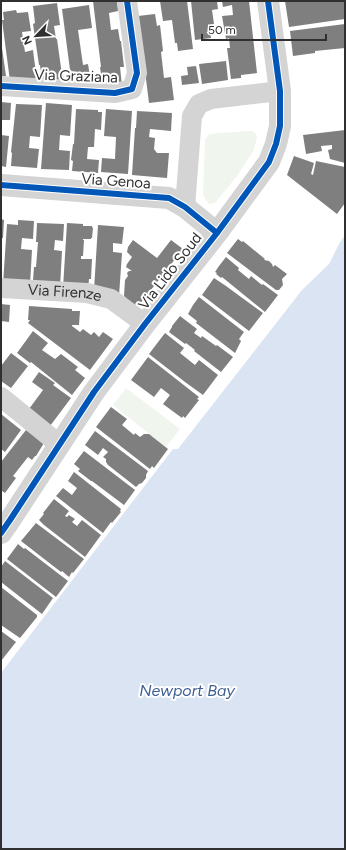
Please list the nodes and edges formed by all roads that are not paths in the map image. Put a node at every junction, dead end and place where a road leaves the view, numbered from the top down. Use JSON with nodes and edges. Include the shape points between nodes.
{"nodes":[{"id":1,"x":127,"y":1,"type":"edge"},
{"id":2,"x":268,"y":1,"type":"edge"},
{"id":3,"x":1,"y":86,"type":"edge"},
{"id":4,"x":280,"y":91,"type":"junction"},
{"id":5,"x":1,"y":185,"type":"edge"},
{"id":6,"x":185,"y":207,"type":"junction"},
{"id":7,"x":217,"y":232,"type":"junction"},
{"id":8,"x":1,"y":288,"type":"edge"},
{"id":9,"x":145,"y":324,"type":"junction"},
{"id":10,"x":1,"y":397,"type":"edge"},
{"id":11,"x":60,"y":445,"type":"junction"},
{"id":12,"x":4,"y":522,"type":"edge"}],
"edges":[{"from":1,"to":3,"type":"street","name":"Via Graziana","via":[[136,73],[132,89],[115,93]]},
{"from":2,"to":4,"type":"street","name":"Via Lido Soud"},
{"from":4,"to":6,"type":"street","via":[[211,99],[198,104],[192,116]]},
{"from":4,"to":7,"type":"street","name":"Via Lido Soud","via":[[280,126],[269,162]]},
{"from":5,"to":6,"type":"street","name":"Via Genoa","via":[[169,198]]},
{"from":6,"to":7,"type":"street","name":"Via Genoa"},
{"from":7,"to":9,"type":"street","name":"Via Lido Soud"},
{"from":8,"to":9,"type":"street","name":"Via Firenze","via":[[87,293],[111,299]]},
{"from":9,"to":11,"type":"street","name":"Via Lido Soud","via":[[94,392]]},
{"from":10,"to":11,"type":"street"},
{"from":11,"to":12,"type":"street","name":"Via Lido Soud"}]}
